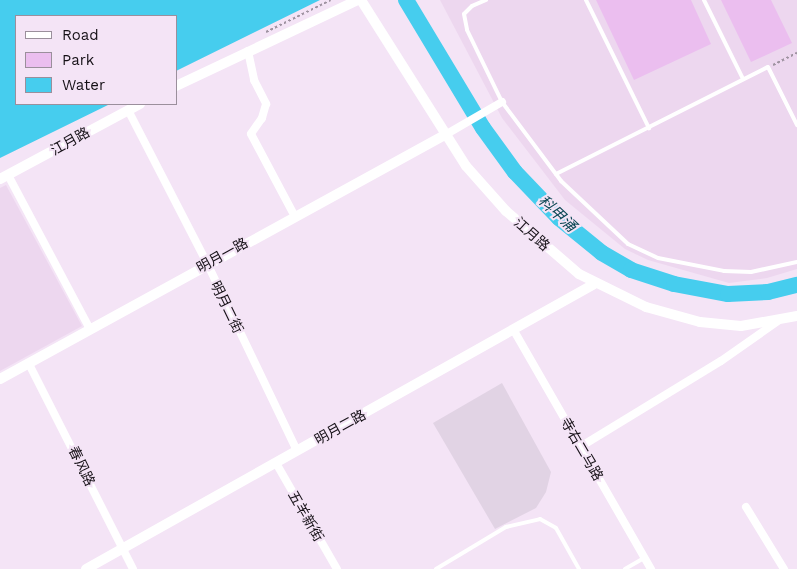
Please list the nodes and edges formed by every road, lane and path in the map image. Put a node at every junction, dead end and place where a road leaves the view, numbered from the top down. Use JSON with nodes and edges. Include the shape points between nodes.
{"nodes":[{"id":1,"x":360,"y":0,"type":"edge"},
{"id":2,"x":486,"y":0,"type":"edge"},
{"id":3,"x":586,"y":0,"type":"edge"},
{"id":4,"x":704,"y":0,"type":"edge"},
{"id":5,"x":248,"y":52,"type":"junction"},
{"id":6,"x":797,"y":53,"type":"edge"},
{"id":7,"x":768,"y":68,"type":"junction"},
{"id":8,"x":743,"y":79,"type":"junction"},
{"id":9,"x":178,"y":85,"type":"edge"},
{"id":10,"x":502,"y":102,"type":"junction"},
{"id":11,"x":138,"y":105,"type":"edge"},
{"id":12,"x":128,"y":110,"type":"junction"},
{"id":13,"x":797,"y":125,"type":"edge"},
{"id":14,"x":649,"y":128,"type":"junction"},
{"id":15,"x":445,"y":135,"type":"junction"},
{"id":16,"x":556,"y":174,"type":"junction"},
{"id":17,"x":4,"y":177,"type":"edge"},
{"id":18,"x":294,"y":215,"type":"junction"},
{"id":19,"x":797,"y":262,"type":"edge"},
{"id":20,"x":207,"y":263,"type":"junction"},
{"id":21,"x":594,"y":284,"type":"junction"},
{"id":22,"x":797,"y":316,"type":"edge"},
{"id":23,"x":778,"y":322,"type":"junction"},
{"id":24,"x":90,"y":329,"type":"junction"},
{"id":25,"x":513,"y":329,"type":"junction"},
{"id":26,"x":29,"y":364,"type":"junction"},
{"id":27,"x":0,"y":379,"type":"edge"},
{"id":28,"x":580,"y":446,"type":"junction"},
{"id":29,"x":297,"y":452,"type":"junction"},
{"id":30,"x":276,"y":463,"type":"junction"},
{"id":31,"x":746,"y":507,"type":"dead end"},
{"id":32,"x":122,"y":549,"type":"junction"},
{"id":33,"x":644,"y":558,"type":"junction"},
{"id":34,"x":86,"y":569,"type":"edge"},
{"id":35,"x":133,"y":569,"type":"edge"},
{"id":36,"x":337,"y":569,"type":"edge"},
{"id":37,"x":436,"y":569,"type":"edge"},
{"id":38,"x":579,"y":569,"type":"edge"},
{"id":39,"x":625,"y":569,"type":"edge"},
{"id":40,"x":651,"y":569,"type":"edge"},
{"id":41,"x":784,"y":569,"type":"edge"}],
"edges":[{"from":1,"to":5,"type":"street","name":"江月路"},
{"from":1,"to":15,"type":"street","name":"江月路"},
{"from":2,"to":10,"type":"lane","via":[[464,14],[467,30]]},
{"from":3,"to":14,"type":"lane"},
{"from":4,"to":8,"type":"lane"},
{"from":5,"to":9,"type":"street","name":"江月路"},
{"from":5,"to":18,"type":"street","via":[[254,80],[266,104],[262,118],[251,134]]},
{"from":6,"to":7,"type":"path"},
{"from":7,"to":8,"type":"lane"},
{"from":7,"to":13,"type":"lane"},
{"from":8,"to":14,"type":"lane"},
{"from":10,"to":15,"type":"street"},
{"from":10,"to":16,"type":"lane"},
{"from":11,"to":12,"type":"street","name":"江月路"},
{"from":12,"to":17,"type":"street","name":"江月路"},
{"from":12,"to":20,"type":"street","name":"明月二街"},
{"from":14,"to":16,"type":"lane"},
{"from":15,"to":18,"type":"street","name":"明月一路"},
{"from":15,"to":21,"type":"street","name":"江月路","via":[[472,173],[506,211]]},
{"from":16,"to":19,"type":"lane","via":[[628,244],[658,258],[724,271],[751,272]]},
{"from":17,"to":24,"type":"street"},
{"from":18,"to":20,"type":"street","name":"明月一路"},
{"from":20,"to":24,"type":"street","name":"明月一路"},
{"from":20,"to":29,"type":"street","name":"明月二街"},
{"from":21,"to":23,"type":"street","name":"江月路","via":[[646,307],[700,322],[741,326]]},
{"from":21,"to":25,"type":"street","name":"明月二路"},
{"from":22,"to":23,"type":"street","name":"江月路"},
{"from":23,"to":28,"type":"street","via":[[721,361]]},
{"from":24,"to":26,"type":"street","name":"明月一路"},
{"from":25,"to":28,"type":"street","name":"寺右二马路"},
{"from":25,"to":29,"type":"street","name":"明月二路"},
{"from":26,"to":27,"type":"street","name":"明月一路"},
{"from":26,"to":32,"type":"street","name":"春风路"},
{"from":28,"to":33,"type":"street","name":"寺右二马路"},
{"from":29,"to":30,"type":"street","name":"明月二路"},
{"from":30,"to":32,"type":"street","name":"明月二路"},
{"from":30,"to":36,"type":"street","name":"五羊新街"},
{"from":31,"to":41,"type":"street"},
{"from":32,"to":34,"type":"street","name":"明月二路"},
{"from":32,"to":35,"type":"street","name":"春风路"},
{"from":33,"to":39,"type":"lane"},
{"from":33,"to":40,"type":"street","name":"寺右二马路"},
{"from":37,"to":38,"type":"lane","via":[[506,527],[540,519],[556,528]]}]}
